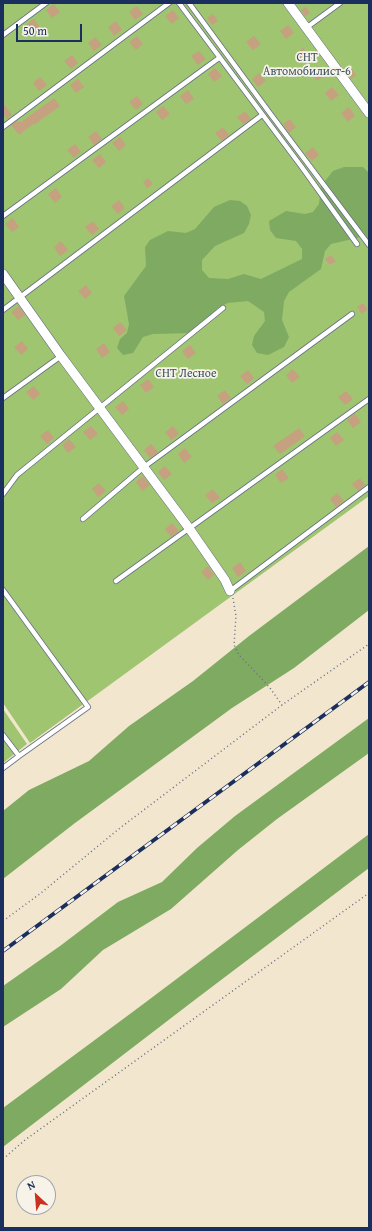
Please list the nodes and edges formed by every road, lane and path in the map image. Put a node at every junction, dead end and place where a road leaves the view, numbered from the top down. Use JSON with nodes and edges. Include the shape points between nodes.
{"nodes":[{"id":1,"x":46,"y":3,"type":"edge"},
{"id":2,"x":169,"y":3,"type":"edge"},
{"id":3,"x":178,"y":3,"type":"edge"},
{"id":4,"x":189,"y":3,"type":"edge"},
{"id":5,"x":288,"y":3,"type":"edge"},
{"id":6,"x":340,"y":3,"type":"edge"},
{"id":7,"x":306,"y":28,"type":"junction"},
{"id":8,"x":3,"y":35,"type":"edge"},
{"id":9,"x":219,"y":58,"type":"junction"},
{"id":10,"x":369,"y":113,"type":"edge"},
{"id":11,"x":262,"y":115,"type":"junction"},
{"id":12,"x":3,"y":127,"type":"edge"},
{"id":13,"x":3,"y":216,"type":"edge"},
{"id":14,"x":357,"y":244,"type":"dead end"},
{"id":15,"x":369,"y":245,"type":"edge"},
{"id":16,"x":3,"y":274,"type":"edge"},
{"id":17,"x":20,"y":298,"type":"junction"},
{"id":18,"x":223,"y":308,"type":"dead end"},
{"id":19,"x":3,"y":310,"type":"edge"},
{"id":20,"x":352,"y":314,"type":"dead end"},
{"id":21,"x":61,"y":356,"type":"junction"},
{"id":22,"x":3,"y":398,"type":"edge"},
{"id":23,"x":369,"y":399,"type":"edge"},
{"id":24,"x":100,"y":408,"type":"junction"},
{"id":25,"x":144,"y":467,"type":"junction"},
{"id":26,"x":369,"y":487,"type":"edge"},
{"id":27,"x":3,"y":494,"type":"edge"},
{"id":28,"x":83,"y":519,"type":"dead end"},
{"id":29,"x":189,"y":528,"type":"junction"},
{"id":30,"x":116,"y":581,"type":"dead end"},
{"id":31,"x":3,"y":590,"type":"edge"},
{"id":32,"x":230,"y":591,"type":"junction"},
{"id":33,"x":369,"y":644,"type":"edge"},
{"id":34,"x":282,"y":705,"type":"junction"},
{"id":35,"x":3,"y":735,"type":"edge"},
{"id":36,"x":19,"y":756,"type":"junction"},
{"id":37,"x":3,"y":768,"type":"edge"},
{"id":38,"x":369,"y":893,"type":"edge"},
{"id":39,"x":3,"y":921,"type":"edge"},
{"id":40,"x":3,"y":1159,"type":"edge"}],
"edges":[{"from":1,"to":8,"type":"lane"},
{"from":2,"to":12,"type":"lane"},
{"from":3,"to":9,"type":"lane"},
{"from":4,"to":15,"type":"lane"},
{"from":5,"to":7,"type":"street"},
{"from":6,"to":7,"type":"lane"},
{"from":7,"to":10,"type":"street"},
{"from":9,"to":11,"type":"lane"},
{"from":9,"to":13,"type":"lane"},
{"from":11,"to":14,"type":"lane"},
{"from":11,"to":17,"type":"lane"},
{"from":16,"to":17,"type":"street"},
{"from":17,"to":19,"type":"lane"},
{"from":17,"to":21,"type":"street"},
{"from":18,"to":24,"type":"lane"},
{"from":20,"to":25,"type":"lane"},
{"from":21,"to":22,"type":"lane"},
{"from":21,"to":24,"type":"street"},
{"from":23,"to":29,"type":"lane"},
{"from":24,"to":25,"type":"street"},
{"from":24,"to":27,"type":"lane","via":[[17,475]]},
{"from":25,"to":28,"type":"lane"},
{"from":25,"to":29,"type":"street"},
{"from":26,"to":32,"type":"lane"},
{"from":29,"to":30,"type":"lane"},
{"from":29,"to":32,"type":"street"},
{"from":31,"to":36,"type":"lane","via":[[88,707]]},
{"from":32,"to":34,"type":"path","via":[[236,616],[234,645],[239,655]]},
{"from":33,"to":34,"type":"path"},
{"from":34,"to":39,"type":"path"},
{"from":35,"to":36,"type":"lane"},
{"from":36,"to":37,"type":"lane"},
{"from":38,"to":40,"type":"path","via":[[25,1140]]}]}
